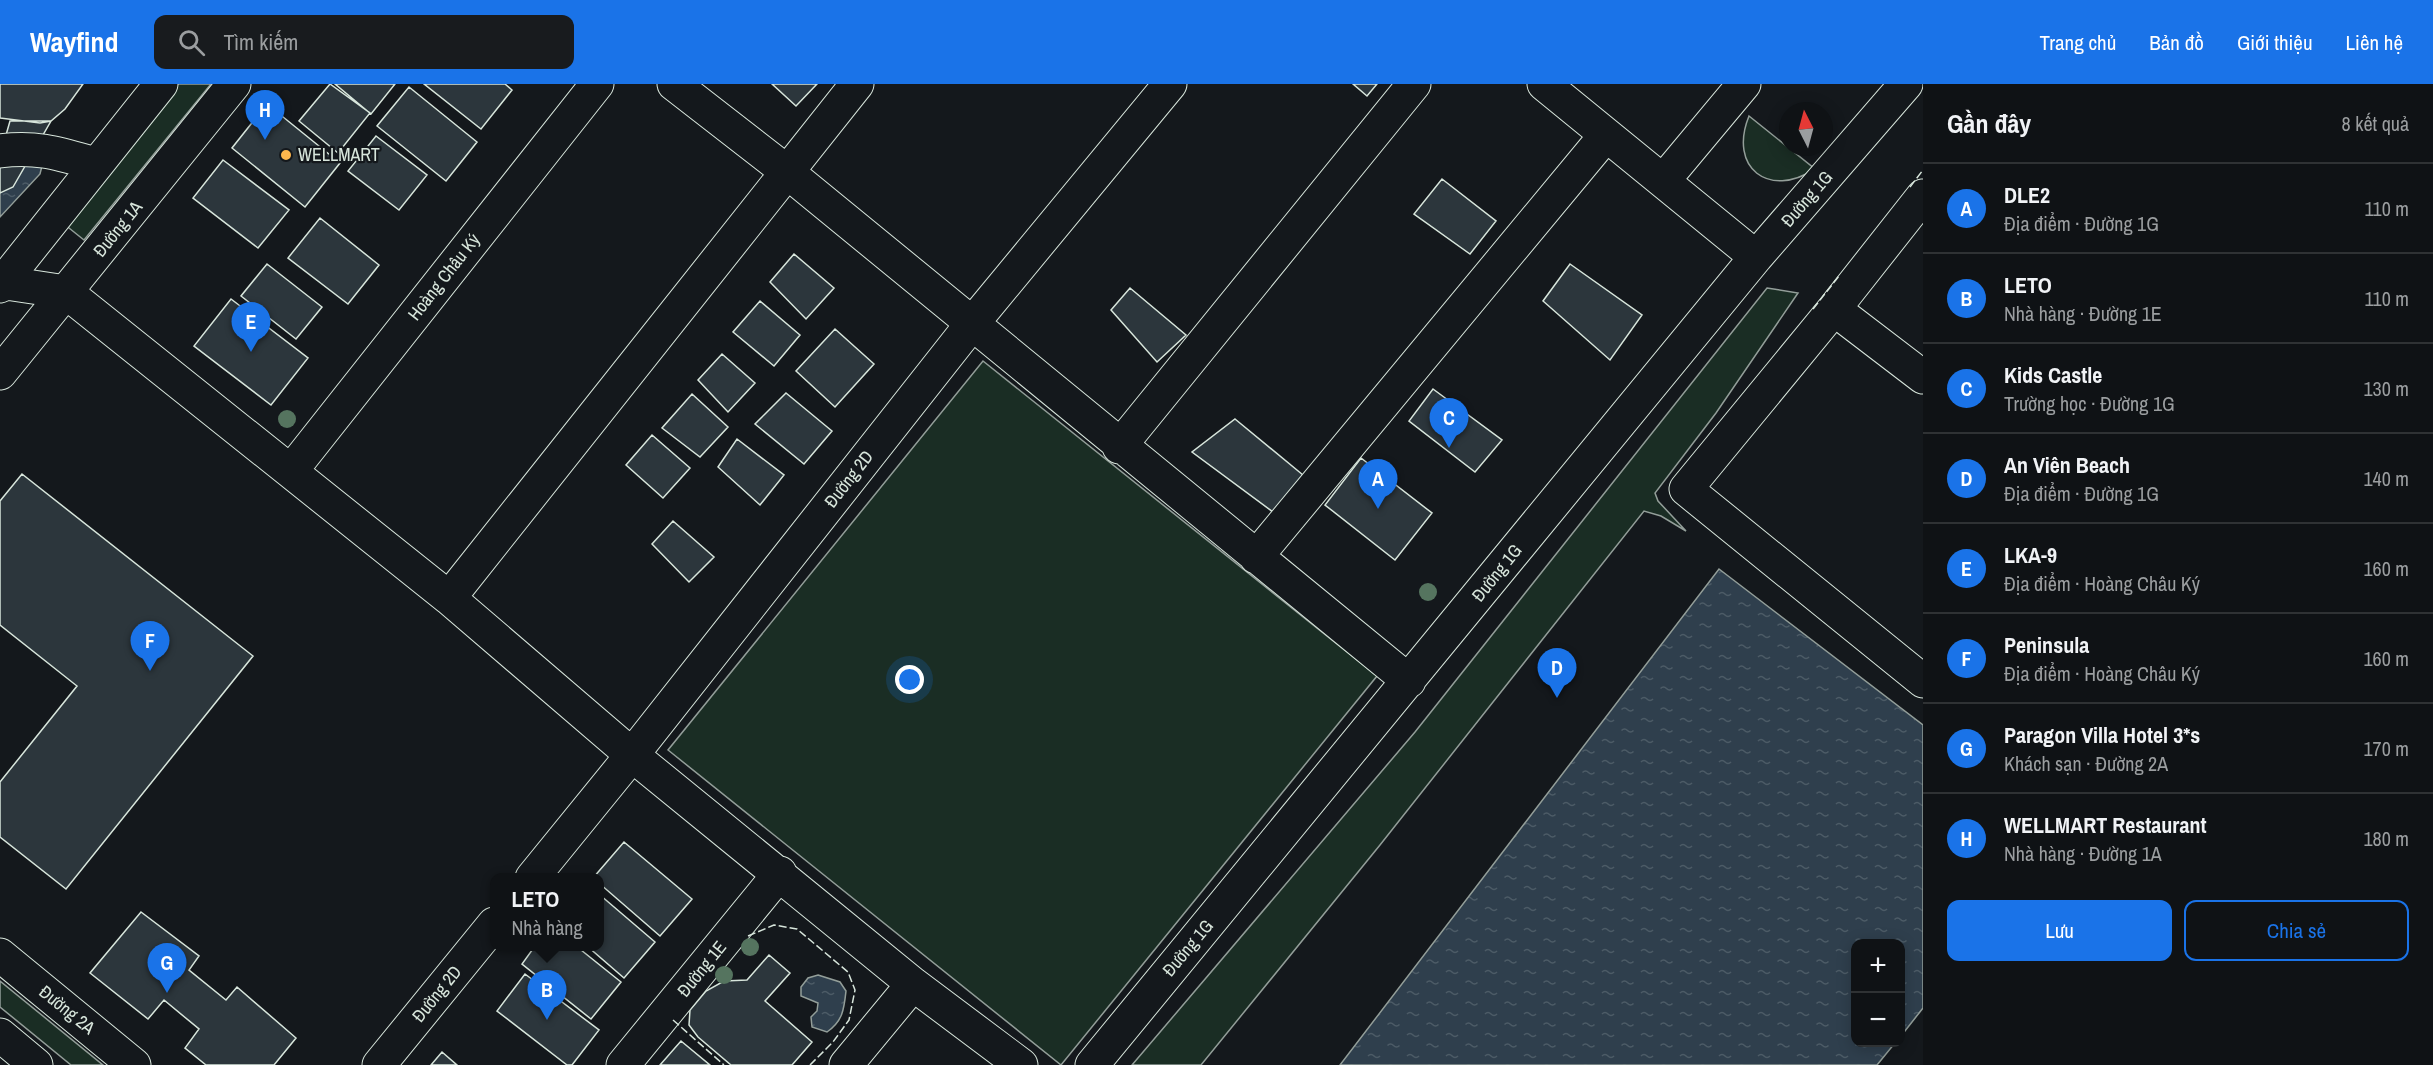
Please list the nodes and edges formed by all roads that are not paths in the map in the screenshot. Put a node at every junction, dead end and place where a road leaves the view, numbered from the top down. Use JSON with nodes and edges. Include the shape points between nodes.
{"nodes":[{"id":1,"x":161,"y":84,"type":"edge"},
{"id":2,"x":234,"y":84,"type":"edge"},
{"id":3,"x":597,"y":84,"type":"edge"},
{"id":4,"x":674,"y":84,"type":"edge"},
{"id":5,"x":857,"y":84,"type":"edge"},
{"id":6,"x":1170,"y":84,"type":"edge"},
{"id":7,"x":1414,"y":84,"type":"edge"},
{"id":8,"x":1544,"y":84,"type":"edge"},
{"id":9,"x":1744,"y":84,"type":"edge"},
{"id":10,"x":1906,"y":84,"type":"edge"},
{"id":11,"x":1606,"y":135,"type":"junction"},
{"id":12,"x":0,"y":151,"type":"edge"},
{"id":13,"x":95,"y":164,"type":"junction"},
{"id":14,"x":786,"y":171,"type":"junction"},
{"id":15,"x":1663,"y":181,"type":"junction"},
{"id":16,"x":1923,"y":196,"type":"edge"},
{"id":17,"x":1756,"y":257,"type":"junction"},
{"id":18,"x":1,"y":283,"type":"edge"},
{"id":19,"x":66,"y":292,"type":"junction"},
{"id":20,"x":1834,"y":309,"type":"junction"},
{"id":21,"x":970,"y":325,"type":"junction"},
{"id":22,"x":0,"y":373,"type":"edge"},
{"id":23,"x":1923,"y":377,"type":"edge"},
{"id":24,"x":1119,"y":447,"type":"junction"},
{"id":25,"x":291,"y":471,"type":"junction"},
{"id":26,"x":1256,"y":557,"type":"junction"},
{"id":27,"x":449,"y":598,"type":"junction"},
{"id":28,"x":1921,"y":675,"type":"edge"},
{"id":29,"x":1409,"y":681,"type":"junction"},
{"id":30,"x":632,"y":756,"type":"junction"},
{"id":31,"x":536,"y":873,"type":"edge"},
{"id":32,"x":780,"y":873,"type":"junction"},
{"id":33,"x":490,"y":930,"type":"edge"},
{"id":34,"x":0,"y":955,"type":"edge"},
{"id":35,"x":913,"y":984,"type":"junction"},
{"id":36,"x":0,"y":1035,"type":"edge"},
{"id":37,"x":29,"y":1063,"type":"edge"},
{"id":38,"x":134,"y":1065,"type":"edge"},
{"id":39,"x":379,"y":1065,"type":"edge"},
{"id":40,"x":623,"y":1065,"type":"edge"},
{"id":41,"x":846,"y":1065,"type":"edge"},
{"id":42,"x":1021,"y":1065,"type":"edge"},
{"id":43,"x":1092,"y":1065,"type":"edge"}],
"edges":[{"from":1,"to":13,"type":"street"},
{"from":2,"to":19,"type":"street","name":"Đường 1A"},
{"from":3,"to":25,"type":"street","name":"Hoàng Châu Ký"},
{"from":4,"to":14,"type":"street"},
{"from":5,"to":14,"type":"street"},
{"from":6,"to":21,"type":"street","name":"Đường 2D"},
{"from":7,"to":24,"type":"street"},
{"from":8,"to":11,"type":"street"},
{"from":9,"to":15,"type":"street"},
{"from":10,"to":17,"type":"street","name":"Đường 1G"},
{"from":11,"to":15,"type":"street"},
{"from":11,"to":26,"type":"street"},
{"from":12,"to":13,"type":"street","via":[[26,147]]},
{"from":13,"to":18,"type":"street"},
{"from":14,"to":21,"type":"street"},
{"from":14,"to":27,"type":"street"},
{"from":15,"to":17,"type":"street"},
{"from":16,"to":20,"type":"street"},
{"from":17,"to":29,"type":"street","name":"Đường 1G"},
{"from":18,"to":19,"type":"street"},
{"from":19,"to":22,"type":"street","name":"Đường 1A"},
{"from":19,"to":25,"type":"street"},
{"from":20,"to":23,"type":"street"},
{"from":20,"to":28,"type":"street","via":[[1682,494]]},
{"from":21,"to":24,"type":"street"},
{"from":21,"to":30,"type":"street","name":"Đường 2D"},
{"from":24,"to":26,"type":"street"},
{"from":25,"to":27,"type":"street"},
{"from":26,"to":29,"type":"street"},
{"from":27,"to":30,"type":"street"},
{"from":29,"to":43,"type":"street","name":"Đường 1G"},
{"from":30,"to":31,"type":"street","name":"Đường 2D"},
{"from":30,"to":32,"type":"street"},
{"from":32,"to":35,"type":"street"},
{"from":32,"to":40,"type":"street","name":"Đường 1E"},
{"from":33,"to":39,"type":"street","name":"Đường 2D"},
{"from":34,"to":38,"type":"street","name":"Đường 2A"},
{"from":35,"to":41,"type":"street"},
{"from":35,"to":42,"type":"street"},
{"from":36,"to":37,"type":"street"}]}
